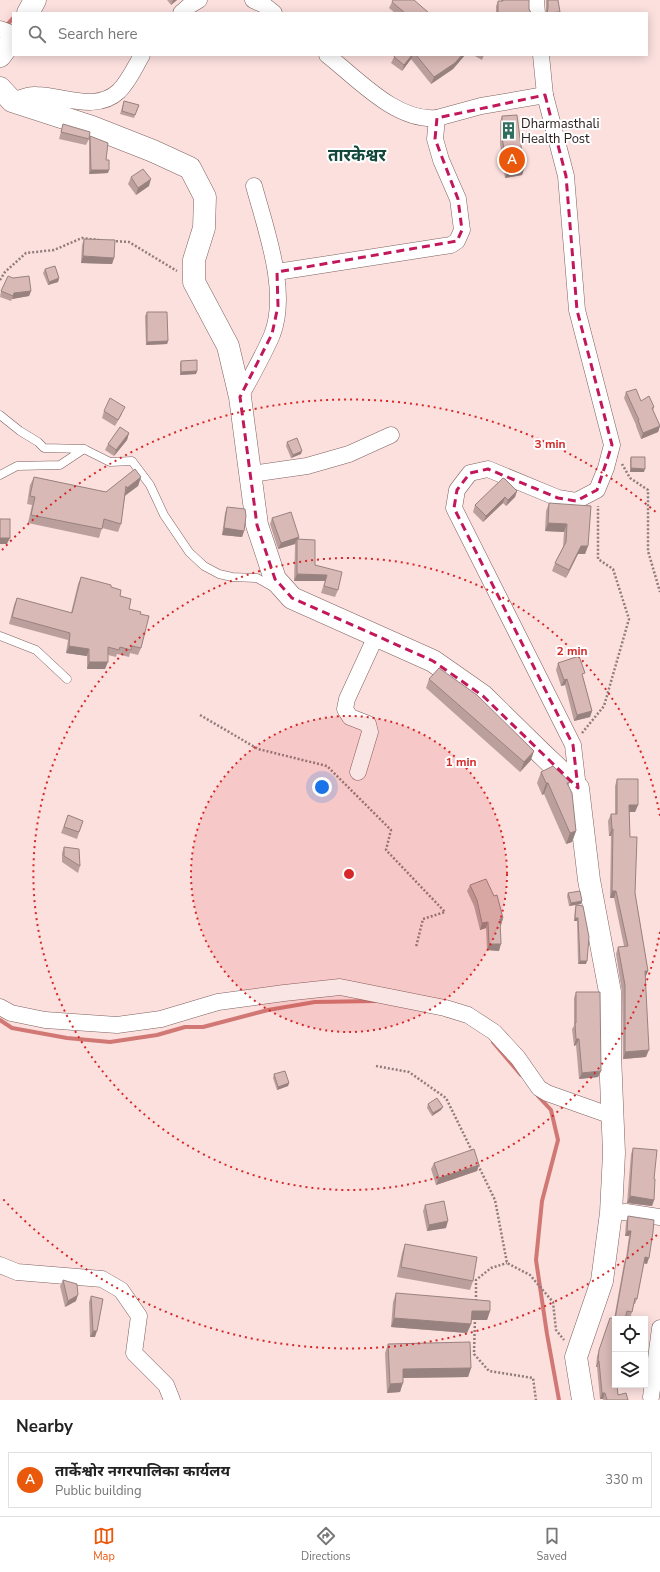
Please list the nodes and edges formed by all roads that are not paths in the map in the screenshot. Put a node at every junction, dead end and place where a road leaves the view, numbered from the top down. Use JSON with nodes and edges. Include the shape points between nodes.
{"nodes":[{"id":1,"x":35,"y":0,"type":"edge"},
{"id":2,"x":199,"y":0,"type":"edge"},
{"id":3,"x":253,"y":0,"type":"edge"},
{"id":4,"x":536,"y":0,"type":"edge"},
{"id":5,"x":29,"y":12,"type":"edge"},
{"id":6,"x":183,"y":12,"type":"edge"},
{"id":7,"x":273,"y":12,"type":"edge"},
{"id":8,"x":537,"y":12,"type":"edge"},
{"id":9,"x":7,"y":34,"type":"edge"},
{"id":10,"x":0,"y":56,"type":"edge"},
{"id":11,"x":141,"y":56,"type":"edge"},
{"id":12,"x":328,"y":56,"type":"edge"},
{"id":13,"x":541,"y":56,"type":"edge"},
{"id":14,"x":545,"y":95,"type":"junction"},
{"id":15,"x":4,"y":98,"type":"edge"},
{"id":16,"x":437,"y":118,"type":"junction"},
{"id":17,"x":254,"y":186,"type":"dead end"},
{"id":18,"x":277,"y":272,"type":"junction"},
{"id":19,"x":240,"y":397,"type":"junction"},
{"id":20,"x":0,"y":415,"type":"edge"},
{"id":21,"x":391,"y":435,"type":"dead end"},
{"id":22,"x":84,"y":449,"type":"junction"},
{"id":23,"x":250,"y":474,"type":"junction"},
{"id":24,"x":0,"y":475,"type":"edge"},
{"id":25,"x":292,"y":598,"type":"junction"},
{"id":26,"x":0,"y":636,"type":"edge"},
{"id":27,"x":376,"y":636,"type":"junction"},
{"id":28,"x":68,"y":680,"type":"dead end"},
{"id":29,"x":358,"y":772,"type":"dead end"},
{"id":30,"x":578,"y":788,"type":"junction"},
{"id":31,"x":0,"y":1007,"type":"edge"},
{"id":32,"x":612,"y":1116,"type":"junction"},
{"id":33,"x":611,"y":1213,"type":"junction"},
{"id":34,"x":660,"y":1217,"type":"edge"},
{"id":35,"x":0,"y":1265,"type":"edge"},
{"id":36,"x":660,"y":1328,"type":"edge"},
{"id":37,"x":651,"y":1397,"type":"dead end"},
{"id":38,"x":172,"y":1400,"type":"edge"},
{"id":39,"x":583,"y":1400,"type":"edge"}],
"edges":[{"from":1,"to":5,"type":"street"},
{"from":2,"to":6,"type":"street"},
{"from":3,"to":7,"type":"street","via":[[264,4]]},
{"from":4,"to":8,"type":"street"},
{"from":9,"to":10,"type":"street"},
{"from":11,"to":15,"type":"street","via":[[118,92],[102,101],[75,101],[34,94]]},
{"from":12,"to":16,"type":"street","via":[[374,94],[405,113],[426,119]]},
{"from":13,"to":14,"type":"street"},
{"from":14,"to":16,"type":"street","via":[[481,106]]},
{"from":14,"to":30,"type":"street","via":[[566,176],[577,310],[612,445],[597,490],[576,501],[558,498],[488,469],[470,474],[457,490],[454,508],[573,745]]},
{"from":15,"to":19,"type":"street","via":[[92,127],[190,168],[205,197],[204,228],[194,260],[194,282],[228,346]]},
{"from":16,"to":18,"type":"street","via":[[435,139],[458,199],[462,230],[457,241],[451,245]]},
{"from":17,"to":18,"type":"street"},
{"from":18,"to":19,"type":"street","via":[[278,306],[272,334]]},
{"from":19,"to":23,"type":"street"},
{"from":20,"to":22,"type":"lane","via":[[44,448]]},
{"from":21,"to":23,"type":"street","via":[[349,454],[307,466]]},
{"from":22,"to":24,"type":"lane","via":[[60,465],[17,466]]},
{"from":22,"to":25,"type":"lane","via":[[110,462],[132,461],[150,485],[164,515],[189,552],[204,566],[218,574],[257,578]]},
{"from":23,"to":25,"type":"street","via":[[257,524],[275,579]]},
{"from":25,"to":27,"type":"street"},
{"from":26,"to":28,"type":"lane","via":[[36,650]]},
{"from":27,"to":29,"type":"street","via":[[347,699],[345,709],[350,717],[368,724],[370,732]]},
{"from":27,"to":30,"type":"street","via":[[433,661],[483,696]]},
{"from":30,"to":32,"type":"street","via":[[589,880],[610,992]]},
{"from":31,"to":32,"type":"street","via":[[10,1013],[38,1019],[117,1025],[161,1019],[218,1002],[340,987],[468,1015],[494,1032],[543,1091]]},
{"from":32,"to":33,"type":"street","via":[[614,1153]]},
{"from":33,"to":34,"type":"street","via":[[626,1212]]},
{"from":33,"to":39,"type":"street","via":[[602,1281],[576,1357]]},
{"from":35,"to":38,"type":"street","via":[[17,1272],[102,1279],[121,1290],[139,1316],[134,1353],[166,1385]]},
{"from":36,"to":37,"type":"street"}]}
